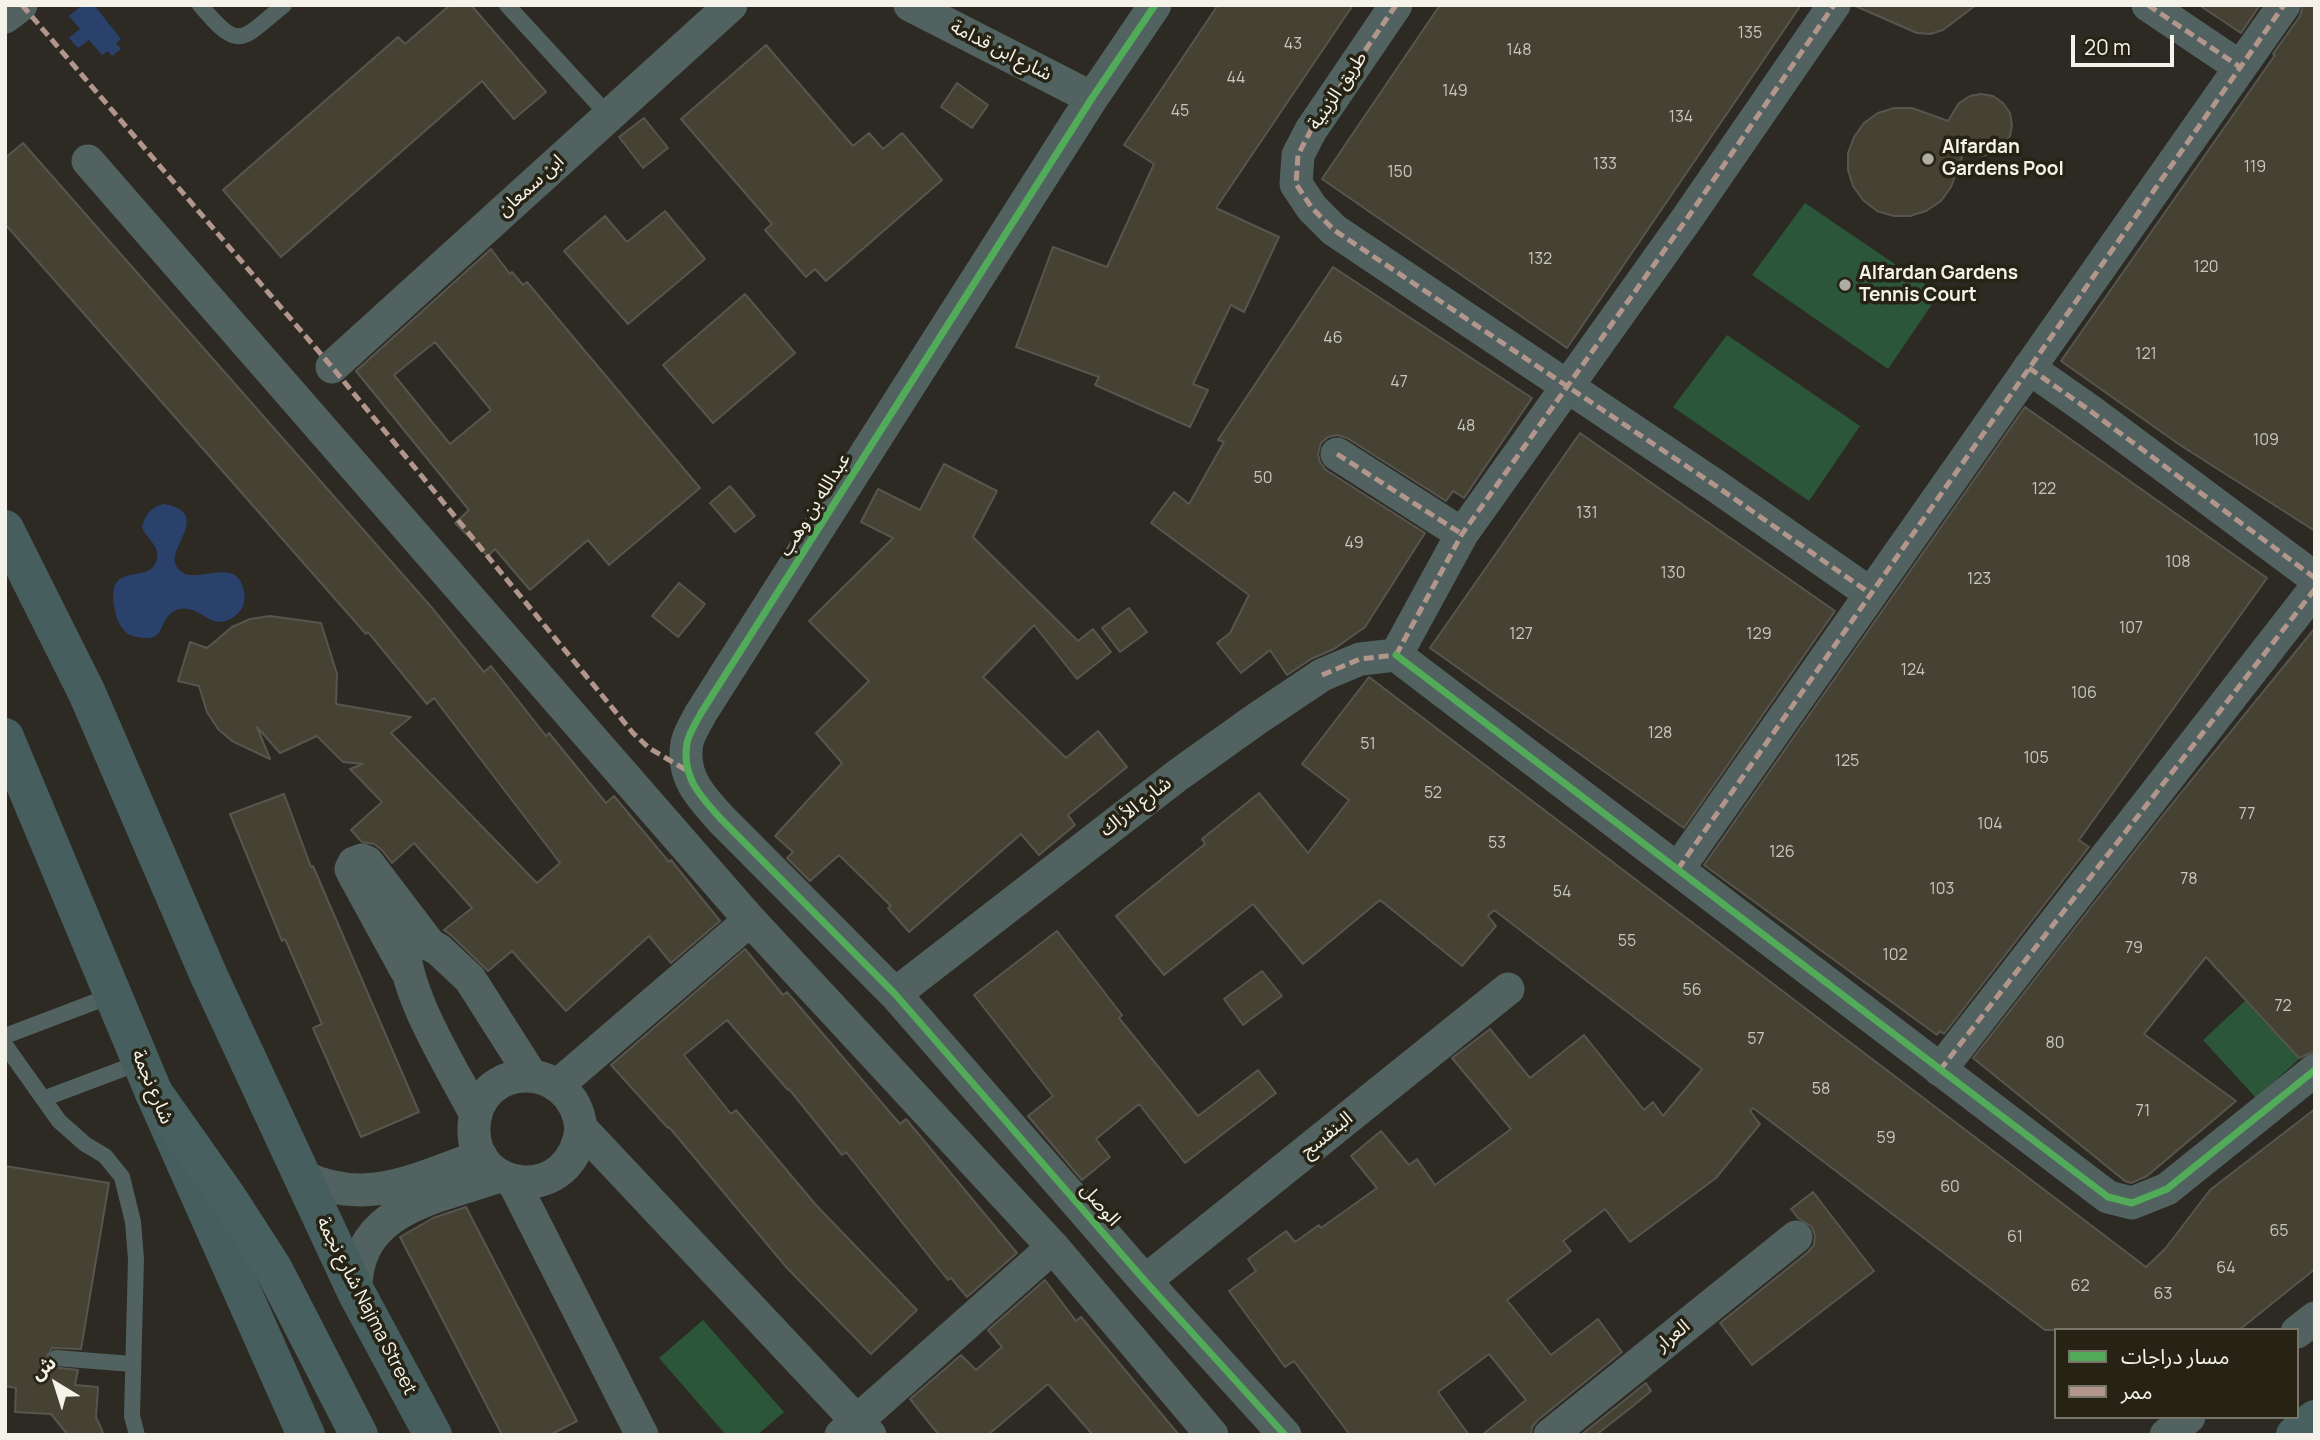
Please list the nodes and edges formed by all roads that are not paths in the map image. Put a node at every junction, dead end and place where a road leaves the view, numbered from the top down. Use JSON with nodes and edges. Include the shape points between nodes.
{"nodes":[{"id":1,"x":20,"y":5,"type":"edge"},
{"id":2,"x":200,"y":5,"type":"edge"},
{"id":3,"x":284,"y":5,"type":"edge"},
{"id":4,"x":507,"y":5,"type":"edge"},
{"id":5,"x":731,"y":5,"type":"edge"},
{"id":6,"x":910,"y":5,"type":"edge"},
{"id":7,"x":1155,"y":5,"type":"edge"},
{"id":8,"x":1396,"y":5,"type":"edge"},
{"id":9,"x":1834,"y":5,"type":"edge"},
{"id":10,"x":2148,"y":5,"type":"edge"},
{"id":11,"x":2284,"y":5,"type":"edge"},
{"id":12,"x":5,"y":18,"type":"edge"},
{"id":13,"x":2240,"y":67,"type":"junction"},
{"id":14,"x":1092,"y":98,"type":"junction"},
{"id":15,"x":609,"y":116,"type":"junction"},
{"id":16,"x":88,"y":161,"type":"dead end"},
{"id":17,"x":332,"y":367,"type":"dead end"},
{"id":18,"x":2029,"y":368,"type":"junction"},
{"id":19,"x":1566,"y":387,"type":"junction"},
{"id":20,"x":1337,"y":454,"type":"dead end"},
{"id":21,"x":5,"y":528,"type":"edge"},
{"id":22,"x":1462,"y":534,"type":"junction"},
{"id":23,"x":2315,"y":578,"type":"edge"},
{"id":24,"x":2315,"y":589,"type":"edge"},
{"id":25,"x":1871,"y":594,"type":"junction"},
{"id":26,"x":1396,"y":655,"type":"junction"},
{"id":27,"x":10,"y":760,"type":"edge"},
{"id":28,"x":1678,"y":869,"type":"junction"},
{"id":29,"x":750,"y":920,"type":"junction"},
{"id":30,"x":429,"y":945,"type":"junction"},
{"id":31,"x":407,"y":973,"type":"junction"},
{"id":32,"x":1508,"y":989,"type":"dead end"},
{"id":33,"x":895,"y":994,"type":"junction"},
{"id":34,"x":113,"y":995,"type":"junction"},
{"id":35,"x":5,"y":1035,"type":"edge"},
{"id":36,"x":5,"y":1045,"type":"edge"},
{"id":37,"x":1940,"y":1070,"type":"junction"},
{"id":38,"x":2315,"y":1070,"type":"edge"},
{"id":39,"x":148,"y":1077,"type":"junction"},
{"id":40,"x":545,"y":1080,"type":"junction"},
{"id":41,"x":43,"y":1099,"type":"junction"},
{"id":42,"x":476,"y":1115,"type":"junction"},
{"id":43,"x":581,"y":1128,"type":"junction"},
{"id":44,"x":498,"y":1171,"type":"junction"},
{"id":45,"x":302,"y":1176,"type":"junction"},
{"id":46,"x":1796,"y":1237,"type":"dead end"},
{"id":47,"x":1053,"y":1247,"type":"junction"},
{"id":48,"x":1145,"y":1281,"type":"junction"},
{"id":49,"x":356,"y":1292,"type":"junction"},
{"id":50,"x":2315,"y":1318,"type":"edge"},
{"id":51,"x":2299,"y":1330,"type":"edge"},
{"id":52,"x":57,"y":1358,"type":"dead end"},
{"id":53,"x":132,"y":1364,"type":"junction"},
{"id":54,"x":2186,"y":1419,"type":"edge"},
{"id":55,"x":2315,"y":1419,"type":"edge"},
{"id":56,"x":856,"y":1430,"type":"edge"},
{"id":57,"x":137,"y":1435,"type":"edge"},
{"id":58,"x":306,"y":1435,"type":"edge"},
{"id":59,"x":359,"y":1435,"type":"edge"},
{"id":60,"x":433,"y":1435,"type":"edge"},
{"id":61,"x":642,"y":1435,"type":"edge"},
{"id":62,"x":1212,"y":1435,"type":"edge"},
{"id":63,"x":1284,"y":1435,"type":"edge"},
{"id":64,"x":1550,"y":1435,"type":"edge"},
{"id":65,"x":2166,"y":1435,"type":"edge"},
{"id":66,"x":2295,"y":1435,"type":"edge"}],
"edges":[{"from":1,"to":12,"type":"street"},
{"from":2,"to":3,"type":"lane","via":[[221,30],[239,37]]},
{"from":4,"to":15,"type":"lane"},
{"from":5,"to":15,"type":"street","name":"ابن سمعان"},
{"from":6,"to":14,"type":"street","name":"شارع ابن قدامة"},
{"from":7,"to":14,"type":"street","name":"عبدالله بن وهب"},
{"from":8,"to":19,"type":"street","name":"طريق الزينية","via":[[1311,130],[1298,155],[1296,184],[1334,230]]},
{"from":9,"to":19,"type":"street"},
{"from":10,"to":13,"type":"street"},
{"from":11,"to":13,"type":"street"},
{"from":13,"to":18,"type":"street"},
{"from":14,"to":33,"type":"street","name":"عبدالله بن وهب","via":[[687,741],[686,770],[701,797]]},
{"from":15,"to":17,"type":"street","name":"ابن سمعان"},
{"from":16,"to":29,"type":"street"},
{"from":18,"to":23,"type":"street"},
{"from":18,"to":25,"type":"street"},
{"from":19,"to":22,"type":"street"},
{"from":19,"to":25,"type":"street"},
{"from":20,"to":22,"type":"street"},
{"from":21,"to":45,"type":"main road","via":[[87,694]]},
{"from":22,"to":26,"type":"street"},
{"from":24,"to":37,"type":"street"},
{"from":25,"to":28,"type":"street"},
{"from":26,"to":28,"type":"street"},
{"from":26,"to":33,"type":"street","name":"شارع الأراك","via":[[1360,659],[1322,675],[1255,720]]},
{"from":27,"to":34,"type":"main road","name":"شارع نجمة"},
{"from":28,"to":37,"type":"street"},
{"from":29,"to":40,"type":"street"},
{"from":29,"to":47,"type":"street"},
{"from":30,"to":31,"type":"street","via":[[411,938],[404,946]]},
{"from":30,"to":31,"type":"street","via":[[367,862],[354,863],[351,869]]},
{"from":30,"to":40,"type":"street","via":[[470,979]]},
{"from":31,"to":42,"type":"street"},
{"from":32,"to":48,"type":"street","name":"البنفسج"},
{"from":33,"to":48,"type":"street","name":"الوصل"},
{"from":34,"to":35,"type":"lane"},
{"from":34,"to":39,"type":"main road","name":"شارع نجمة"},
{"from":36,"to":41,"type":"lane"},
{"from":37,"to":38,"type":"street","via":[[2108,1197],[2132,1203],[2167,1189]]},
{"from":39,"to":41,"type":"lane"},
{"from":39,"to":58,"type":"main road","name":"شارع نجمة"},
{"from":39,"to":59,"type":"main road","via":[[273,1268]]},
{"from":40,"to":42,"type":"street","via":[[513,1077],[497,1085]]},
{"from":40,"to":43,"type":"street","via":[[572,1099]]},
{"from":41,"to":53,"type":"lane","via":[[67,1131],[105,1156],[122,1177],[136,1259]]},
{"from":42,"to":44,"type":"street","via":[[475,1142]]},
{"from":43,"to":44,"type":"street","via":[[574,1155],[554,1175],[527,1183]]},
{"from":43,"to":56,"type":"street"},
{"from":44,"to":45,"type":"street","via":[[371,1191],[336,1189]]},
{"from":44,"to":49,"type":"street","via":[[391,1216],[366,1242],[355,1275]]},
{"from":44,"to":61,"type":"street"},
{"from":45,"to":49,"type":"main road","name":"شارع نجمة Najma Street"},
{"from":46,"to":64,"type":"street","name":"العرار"},
{"from":47,"to":56,"type":"street"},
{"from":47,"to":62,"type":"street"},
{"from":48,"to":63,"type":"street","name":"الوصل"},
{"from":49,"to":60,"type":"main road","name":"شارع نجمة Najma Street"},
{"from":50,"to":51,"type":"street"},
{"from":52,"to":53,"type":"lane"},
{"from":53,"to":57,"type":"lane","via":[[132,1416]]},
{"from":54,"to":65,"type":"street"},
{"from":55,"to":66,"type":"main road"}]}
